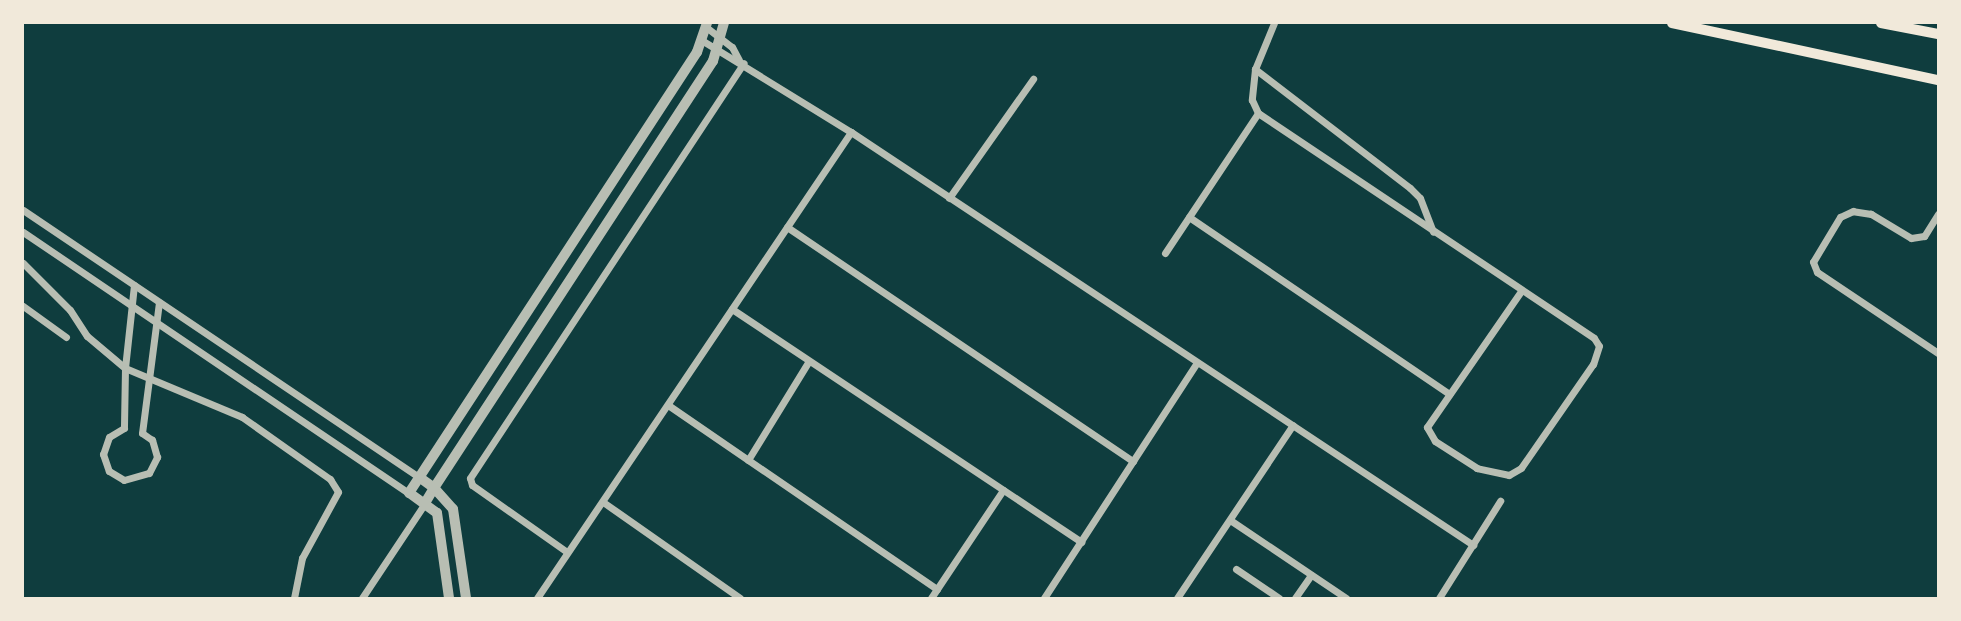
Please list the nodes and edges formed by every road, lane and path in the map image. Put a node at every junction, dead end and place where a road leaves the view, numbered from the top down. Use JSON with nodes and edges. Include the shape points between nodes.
{"nodes":[{"id":1,"x":724,"y":23,"type":"edge"},
{"id":2,"x":1274,"y":23,"type":"edge"},
{"id":3,"x":1672,"y":23,"type":"edge"},
{"id":4,"x":1881,"y":23,"type":"edge"},
{"id":5,"x":707,"y":25,"type":"edge"},
{"id":6,"x":1938,"y":34,"type":"edge"},
{"id":7,"x":720,"y":39,"type":"junction"},
{"id":8,"x":703,"y":41,"type":"junction"},
{"id":9,"x":717,"y":51,"type":"junction"},
{"id":10,"x":742,"y":62,"type":"junction"},
{"id":11,"x":1255,"y":69,"type":"junction"},
{"id":12,"x":1033,"y":79,"type":"dead end"},
{"id":13,"x":1938,"y":80,"type":"edge"},
{"id":14,"x":1258,"y":113,"type":"junction"},
{"id":15,"x":851,"y":132,"type":"junction"},
{"id":16,"x":949,"y":198,"type":"junction"},
{"id":17,"x":23,"y":210,"type":"edge"},
{"id":18,"x":1938,"y":214,"type":"edge"},
{"id":19,"x":1189,"y":217,"type":"junction"},
{"id":20,"x":787,"y":227,"type":"junction"},
{"id":21,"x":23,"y":232,"type":"edge"},
{"id":22,"x":54,"y":232,"type":"junction"},
{"id":23,"x":1433,"y":232,"type":"junction"},
{"id":24,"x":44,"y":246,"type":"junction"},
{"id":25,"x":1165,"y":253,"type":"dead end"},
{"id":26,"x":23,"y":263,"type":"edge"},
{"id":27,"x":134,"y":285,"type":"junction"},
{"id":28,"x":1521,"y":291,"type":"junction"},
{"id":29,"x":159,"y":302,"type":"junction"},
{"id":30,"x":132,"y":304,"type":"junction"},
{"id":31,"x":23,"y":306,"type":"edge"},
{"id":32,"x":732,"y":309,"type":"junction"},
{"id":33,"x":156,"y":321,"type":"junction"},
{"id":34,"x":66,"y":337,"type":"dead end"},
{"id":35,"x":1938,"y":353,"type":"edge"},
{"id":36,"x":809,"y":361,"type":"junction"},
{"id":37,"x":1197,"y":362,"type":"junction"},
{"id":38,"x":125,"y":368,"type":"junction"},
{"id":39,"x":146,"y":379,"type":"junction"},
{"id":40,"x":1449,"y":394,"type":"junction"},
{"id":41,"x":668,"y":405,"type":"junction"},
{"id":42,"x":1293,"y":425,"type":"junction"},
{"id":43,"x":748,"y":460,"type":"junction"},
{"id":44,"x":1133,"y":461,"type":"junction"},
{"id":45,"x":419,"y":477,"type":"junction"},
{"id":46,"x":435,"y":488,"type":"junction"},
{"id":47,"x":1003,"y":490,"type":"junction"},
{"id":48,"x":410,"y":493,"type":"junction"},
{"id":49,"x":1500,"y":501,"type":"dead end"},
{"id":50,"x":603,"y":502,"type":"junction"},
{"id":51,"x":425,"y":503,"type":"junction"},
{"id":52,"x":1230,"y":520,"type":"junction"},
{"id":53,"x":1081,"y":542,"type":"junction"},
{"id":54,"x":1473,"y":545,"type":"junction"},
{"id":55,"x":567,"y":552,"type":"junction"},
{"id":56,"x":1236,"y":569,"type":"dead end"},
{"id":57,"x":1311,"y":575,"type":"junction"},
{"id":58,"x":937,"y":589,"type":"junction"},
{"id":59,"x":295,"y":598,"type":"edge"},
{"id":60,"x":362,"y":598,"type":"edge"},
{"id":61,"x":449,"y":598,"type":"edge"},
{"id":62,"x":466,"y":598,"type":"edge"},
{"id":63,"x":537,"y":598,"type":"edge"},
{"id":64,"x":740,"y":598,"type":"edge"},
{"id":65,"x":931,"y":598,"type":"edge"},
{"id":66,"x":1044,"y":598,"type":"edge"},
{"id":67,"x":1177,"y":598,"type":"edge"},
{"id":68,"x":1276,"y":598,"type":"edge"},
{"id":69,"x":1295,"y":598,"type":"edge"},
{"id":70,"x":1346,"y":598,"type":"edge"},
{"id":71,"x":1438,"y":598,"type":"edge"}],
"edges":[{"from":1,"to":7,"type":"street"},
{"from":2,"to":11,"type":"street"},
{"from":3,"to":13,"type":"main road"},
{"from":4,"to":6,"type":"main road"},
{"from":5,"to":7,"type":"street"},
{"from":5,"to":8,"type":"street"},
{"from":7,"to":9,"type":"street"},
{"from":7,"to":10,"type":"street"},
{"from":8,"to":9,"type":"street"},
{"from":8,"to":45,"type":"street"},
{"from":9,"to":10,"type":"street"},
{"from":9,"to":46,"type":"street"},
{"from":10,"to":15,"type":"street"},
{"from":10,"to":55,"type":"street","via":[[472,472],[472,485]]},
{"from":11,"to":14,"type":"street","via":[[1252,100]]},
{"from":11,"to":23,"type":"street","via":[[1410,188],[1420,198]]},
{"from":12,"to":16,"type":"street"},
{"from":14,"to":19,"type":"street"},
{"from":14,"to":23,"type":"street"},
{"from":15,"to":16,"type":"street"},
{"from":15,"to":20,"type":"street"},
{"from":16,"to":37,"type":"street"},
{"from":17,"to":22,"type":"street"},
{"from":18,"to":35,"type":"street","via":[[1924,236],[1911,239],[1871,214],[1853,211],[1840,217],[1812,262],[1816,272]]},
{"from":19,"to":25,"type":"street"},
{"from":19,"to":40,"type":"street"},
{"from":20,"to":32,"type":"street"},
{"from":20,"to":44,"type":"street"},
{"from":21,"to":24,"type":"street"},
{"from":22,"to":24,"type":"street"},
{"from":22,"to":27,"type":"street"},
{"from":23,"to":28,"type":"street"},
{"from":24,"to":30,"type":"street"},
{"from":26,"to":38,"type":"street","via":[[70,310],[87,335]]},
{"from":27,"to":29,"type":"street"},
{"from":27,"to":30,"type":"street"},
{"from":28,"to":40,"type":"street"},
{"from":28,"to":40,"type":"street","via":[[1599,346],[1586,374],[1515,474],[1483,471],[1430,436],[1427,427]]},
{"from":29,"to":33,"type":"street"},
{"from":29,"to":45,"type":"street"},
{"from":30,"to":33,"type":"street"},
{"from":30,"to":38,"type":"street"},
{"from":31,"to":34,"type":"street"},
{"from":32,"to":36,"type":"street"},
{"from":32,"to":41,"type":"street"},
{"from":33,"to":39,"type":"street","via":[[153,365]]},
{"from":33,"to":48,"type":"street"},
{"from":36,"to":43,"type":"street"},
{"from":36,"to":47,"type":"street"},
{"from":37,"to":42,"type":"street"},
{"from":37,"to":44,"type":"street"},
{"from":38,"to":39,"type":"street"},
{"from":38,"to":39,"type":"street","via":[[124,428],[109,437],[103,454],[109,471],[124,480],[142,478],[154,466],[156,448],[142,433]]},
{"from":39,"to":59,"type":"street","via":[[242,417],[330,479],[338,492],[302,558]]},
{"from":41,"to":43,"type":"street"},
{"from":41,"to":50,"type":"street"},
{"from":42,"to":52,"type":"street"},
{"from":42,"to":54,"type":"street"},
{"from":43,"to":58,"type":"street"},
{"from":44,"to":53,"type":"street"},
{"from":45,"to":46,"type":"street"},
{"from":45,"to":48,"type":"street"},
{"from":46,"to":51,"type":"street"},
{"from":46,"to":62,"type":"street","via":[[453,509]]},
{"from":47,"to":53,"type":"street"},
{"from":47,"to":58,"type":"street"},
{"from":48,"to":51,"type":"street"},
{"from":49,"to":54,"type":"street"},
{"from":50,"to":55,"type":"street"},
{"from":50,"to":64,"type":"street"},
{"from":51,"to":60,"type":"street"},
{"from":51,"to":61,"type":"street","via":[[437,513],[442,527]]},
{"from":52,"to":57,"type":"street"},
{"from":52,"to":67,"type":"street"},
{"from":53,"to":66,"type":"street"},
{"from":54,"to":71,"type":"street"},
{"from":55,"to":63,"type":"street"},
{"from":56,"to":68,"type":"street"},
{"from":57,"to":69,"type":"street"},
{"from":57,"to":70,"type":"street"},
{"from":58,"to":65,"type":"street"}]}
